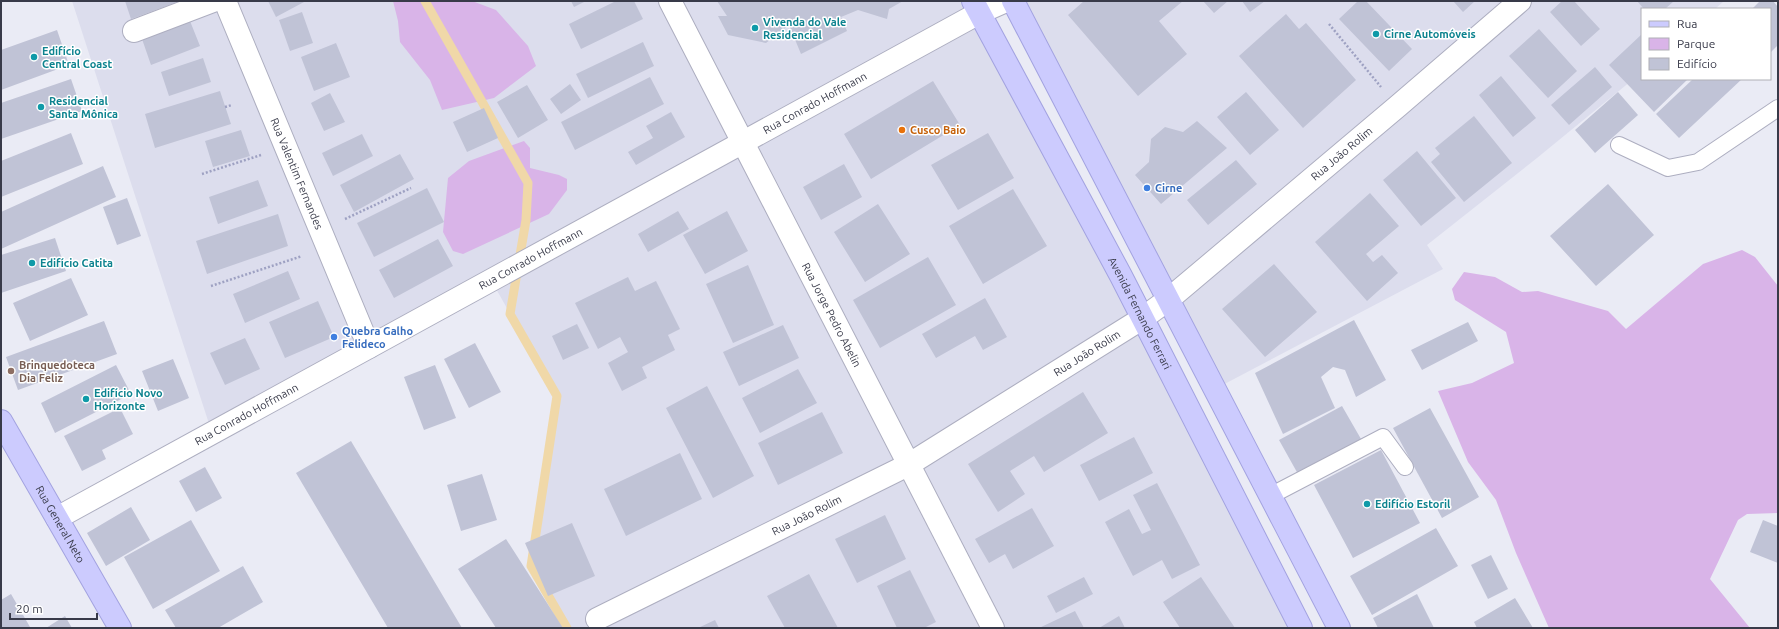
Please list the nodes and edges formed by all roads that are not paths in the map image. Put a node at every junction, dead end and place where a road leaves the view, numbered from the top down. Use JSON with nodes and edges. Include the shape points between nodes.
{"nodes":[{"id":1,"x":212,"y":1,"type":"edge"},
{"id":2,"x":226,"y":1,"type":"edge"},
{"id":3,"x":670,"y":1,"type":"edge"},
{"id":4,"x":1006,"y":1,"type":"edge"},
{"id":5,"x":1014,"y":1,"type":"edge"},
{"id":6,"x":1520,"y":1,"type":"edge"},
{"id":7,"x":976,"y":7,"type":"edge"},
{"id":8,"x":134,"y":31,"type":"dead end"},
{"id":9,"x":1778,"y":108,"type":"edge"},
{"id":10,"x":742,"y":142,"type":"junction"},
{"id":11,"x":1619,"y":145,"type":"dead end"},
{"id":12,"x":1169,"y":298,"type":"junction"},
{"id":13,"x":1143,"y":318,"type":"junction"},
{"id":14,"x":369,"y":347,"type":"junction"},
{"id":15,"x":1,"y":421,"type":"edge"},
{"id":16,"x":908,"y":465,"type":"junction"},
{"id":17,"x":1405,"y":467,"type":"dead end"},
{"id":18,"x":1270,"y":496,"type":"junction"},
{"id":19,"x":57,"y":518,"type":"junction"},
{"id":20,"x":597,"y":619,"type":"dead end"},
{"id":21,"x":120,"y":628,"type":"edge"},
{"id":22,"x":993,"y":628,"type":"edge"},
{"id":23,"x":1301,"y":628,"type":"edge"},
{"id":24,"x":1339,"y":628,"type":"edge"}],
"edges":[{"from":1,"to":8,"type":"street"},
{"from":2,"to":14,"type":"street","name":"Rua Valentim Fernandes"},
{"from":3,"to":10,"type":"street","name":"Rua Jorge Pedro Abelin"},
{"from":4,"to":7,"type":"street","name":"Rua Conrado Hoffmann"},
{"from":5,"to":12,"type":"main road"},
{"from":6,"to":12,"type":"street","name":"Rua João Rolim"},
{"from":7,"to":10,"type":"street","name":"Rua Conrado Hoffmann"},
{"from":7,"to":13,"type":"main road","name":"Avenida Fernando Ferrari"},
{"from":9,"to":11,"type":"lane","via":[[1698,162],[1668,168]]},
{"from":10,"to":14,"type":"street","name":"Rua Conrado Hoffmann"},
{"from":10,"to":16,"type":"street","name":"Rua Jorge Pedro Abelin"},
{"from":12,"to":13,"type":"street","name":"Rua João Rolim"},
{"from":12,"to":18,"type":"main road"},
{"from":13,"to":16,"type":"street","name":"Rua João Rolim"},
{"from":13,"to":23,"type":"main road","name":"Avenida Fernando Ferrari"},
{"from":14,"to":19,"type":"street","name":"Rua Conrado Hoffmann"},
{"from":15,"to":19,"type":"main road","name":"Rua General Neto"},
{"from":16,"to":20,"type":"street","name":"Rua João Rolim"},
{"from":16,"to":22,"type":"street","name":"Rua Jorge Pedro Abelin"},
{"from":17,"to":18,"type":"lane","via":[[1383,437]]},
{"from":18,"to":24,"type":"main road"},
{"from":19,"to":21,"type":"main road","name":"Rua General Neto"}]}
